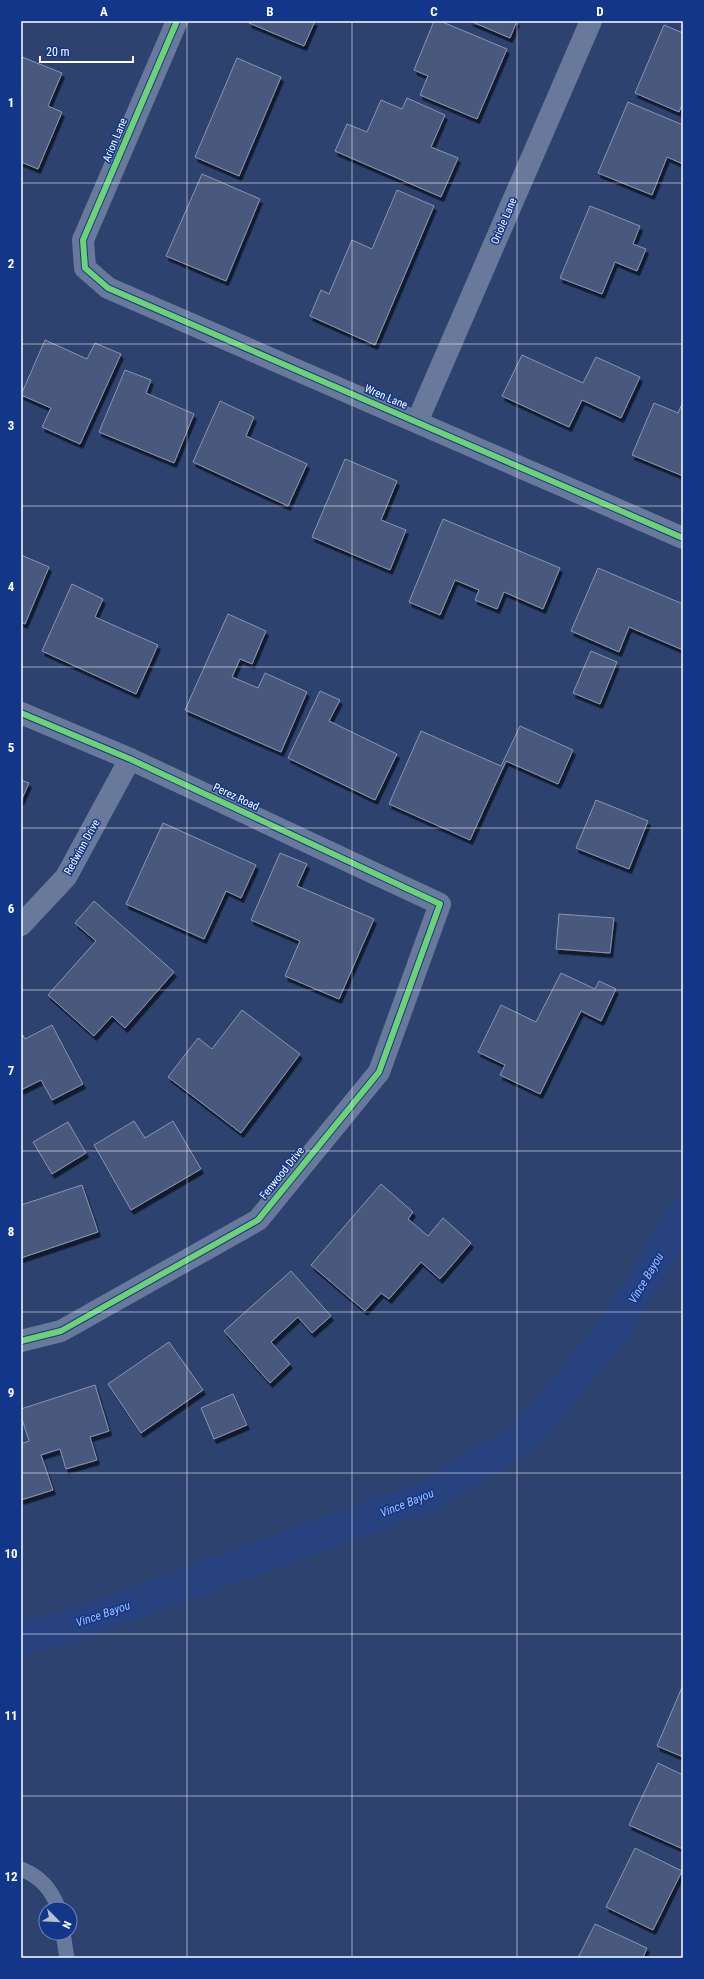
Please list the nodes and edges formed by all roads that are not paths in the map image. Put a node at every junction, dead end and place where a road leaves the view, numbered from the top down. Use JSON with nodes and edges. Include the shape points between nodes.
{"nodes":[{"id":1,"x":177,"y":21,"type":"edge"},
{"id":2,"x":590,"y":21,"type":"edge"},
{"id":3,"x":84,"y":268,"type":"joint"},
{"id":4,"x":417,"y":422,"type":"junction"},
{"id":5,"x":683,"y":538,"type":"edge"},
{"id":6,"x":21,"y":713,"type":"edge"},
{"id":7,"x":130,"y":759,"type":"junction"},
{"id":8,"x":440,"y":904,"type":"joint"},
{"id":9,"x":21,"y":925,"type":"edge"},
{"id":10,"x":21,"y":1341,"type":"edge"},
{"id":11,"x":21,"y":1869,"type":"edge"},
{"id":12,"x":56,"y":1901,"type":"edge"},
{"id":13,"x":64,"y":1941,"type":"edge"},
{"id":14,"x":67,"y":1958,"type":"edge"}],
"edges":[{"from":1,"to":3,"type":"street","name":"Arion Lane","via":[[83,240]]},
{"from":2,"to":4,"type":"street","name":"Oriole Lane"},
{"from":3,"to":4,"type":"street","name":"Wren Lane","via":[[108,288]]},
{"from":4,"to":5,"type":"street","name":"Wren Lane"},
{"from":6,"to":7,"type":"street","name":"Perez Road"},
{"from":7,"to":8,"type":"street","name":"Perez Road"},
{"from":7,"to":9,"type":"street","name":"Redwinn Drive","via":[[66,877]]},
{"from":8,"to":10,"type":"street","name":"Fenwood Drive","via":[[379,1072],[258,1220],[62,1331]]},
{"from":11,"to":12,"type":"lane","via":[[37,1876],[50,1888]]},
{"from":13,"to":14,"type":"lane"}]}
